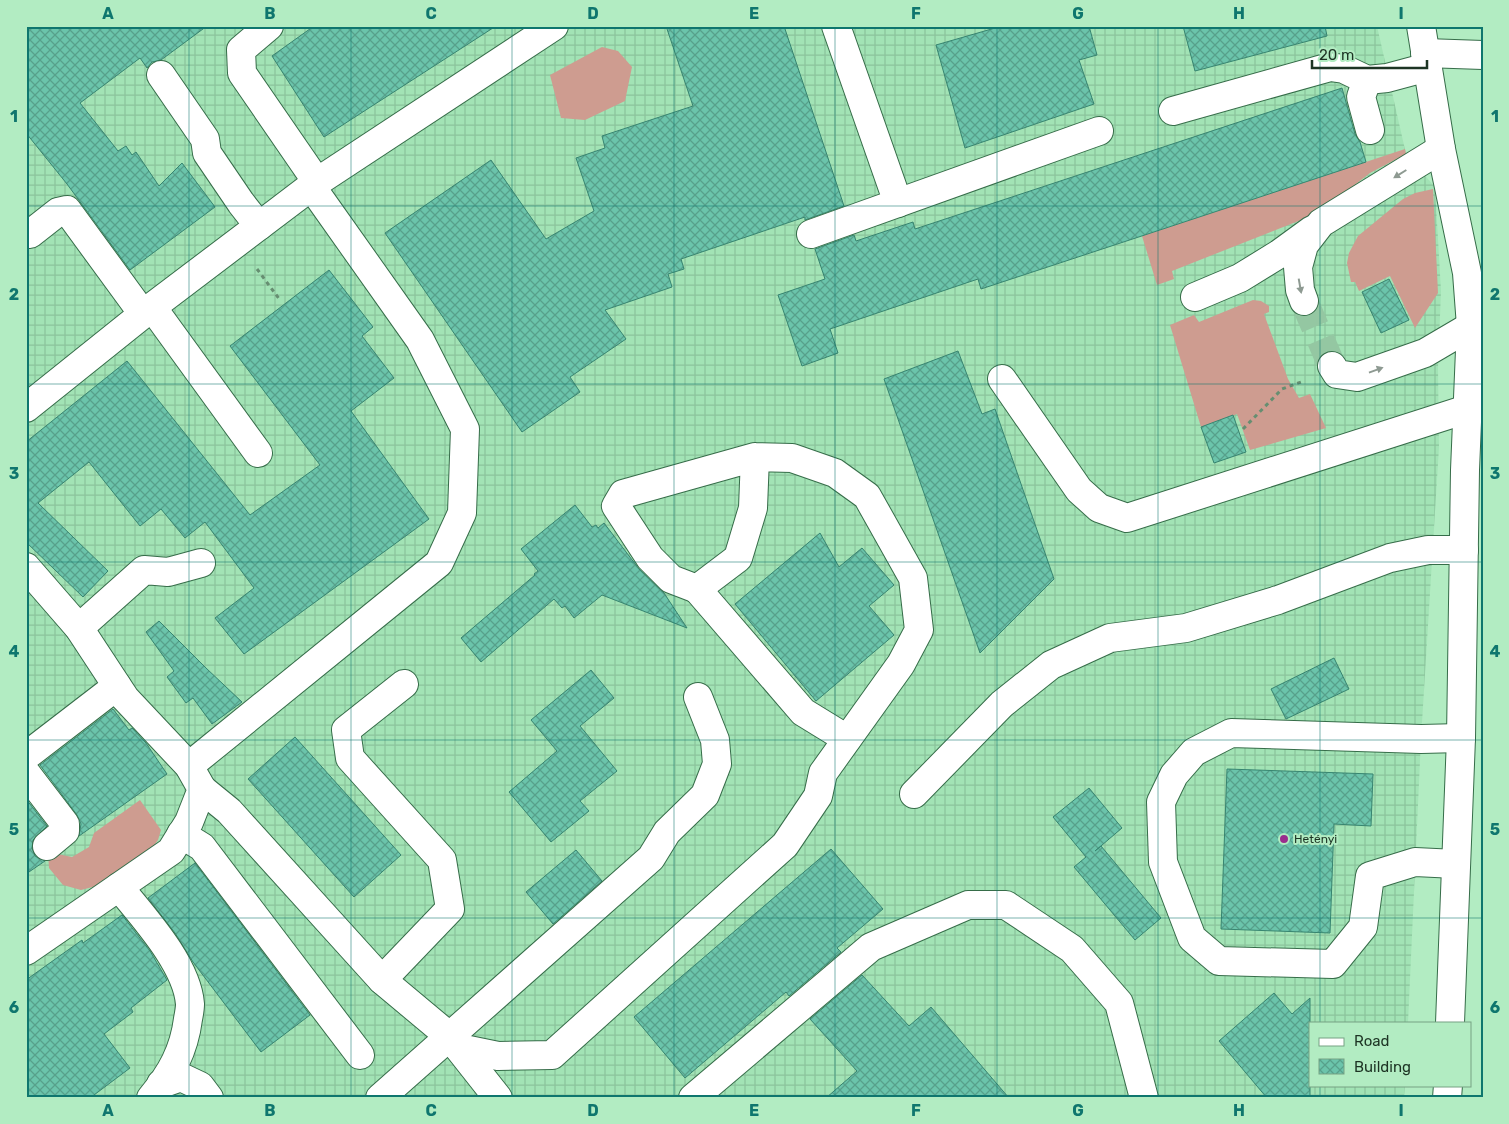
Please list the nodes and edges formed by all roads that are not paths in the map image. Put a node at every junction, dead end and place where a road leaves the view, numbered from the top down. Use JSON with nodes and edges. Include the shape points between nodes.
{"nodes":[{"id":1,"x":269,"y":26,"type":"edge"},
{"id":2,"x":554,"y":26,"type":"edge"},
{"id":3,"x":836,"y":26,"type":"edge"},
{"id":4,"x":1421,"y":26,"type":"edge"},
{"id":5,"x":1483,"y":55,"type":"edge"},
{"id":6,"x":1426,"y":60,"type":"junction"},
{"id":7,"x":161,"y":76,"type":"dead end"},
{"id":8,"x":1367,"y":80,"type":"junction"},
{"id":9,"x":1173,"y":111,"type":"dead end"},
{"id":10,"x":1370,"y":130,"type":"dead end"},
{"id":11,"x":1098,"y":131,"type":"dead end"},
{"id":12,"x":1441,"y":149,"type":"junction"},
{"id":13,"x":314,"y":184,"type":"junction"},
{"id":14,"x":898,"y":203,"type":"junction"},
{"id":15,"x":1321,"y":223,"type":"junction"},
{"id":16,"x":259,"y":226,"type":"junction"},
{"id":17,"x":30,"y":234,"type":"dead end"},
{"id":18,"x":811,"y":234,"type":"dead end"},
{"id":19,"x":1195,"y":297,"type":"dead end"},
{"id":20,"x":1304,"y":301,"type":"tunnel mouth"},
{"id":21,"x":148,"y":310,"type":"junction"},
{"id":22,"x":1471,"y":326,"type":"junction"},
{"id":23,"x":1333,"y":367,"type":"tunnel mouth"},
{"id":24,"x":1002,"y":379,"type":"dead end"},
{"id":25,"x":26,"y":408,"type":"edge"},
{"id":26,"x":1467,"y":409,"type":"junction"},
{"id":27,"x":258,"y":453,"type":"dead end"},
{"id":28,"x":756,"y":457,"type":"junction"},
{"id":29,"x":1464,"y":550,"type":"junction"},
{"id":30,"x":201,"y":563,"type":"dead end"},
{"id":31,"x":26,"y":567,"type":"edge"},
{"id":32,"x":697,"y":589,"type":"junction"},
{"id":33,"x":79,"y":628,"type":"junction"},
{"id":34,"x":404,"y":684,"type":"dead end"},
{"id":35,"x":117,"y":686,"type":"junction"},
{"id":36,"x":698,"y":697,"type":"dead end"},
{"id":37,"x":1461,"y":738,"type":"junction"},
{"id":38,"x":847,"y":739,"type":"junction"},
{"id":39,"x":26,"y":756,"type":"edge"},
{"id":40,"x":26,"y":773,"type":"edge"},
{"id":41,"x":196,"y":778,"type":"junction"},
{"id":42,"x":914,"y":794,"type":"dead end"},
{"id":43,"x":181,"y":834,"type":"junction"},
{"id":44,"x":47,"y":846,"type":"dead end"},
{"id":45,"x":1456,"y":864,"type":"junction"},
{"id":46,"x":119,"y":887,"type":"junction"},
{"id":47,"x":94,"y":904,"type":"junction"},
{"id":48,"x":26,"y":951,"type":"edge"},
{"id":49,"x":26,"y":968,"type":"edge"},
{"id":50,"x":382,"y":980,"type":"junction"},
{"id":51,"x":1450,"y":1022,"type":"edge"},
{"id":52,"x":454,"y":1042,"type":"junction"},
{"id":53,"x":360,"y":1055,"type":"dead end"},
{"id":54,"x":156,"y":1091,"type":"edge"},
{"id":55,"x":209,"y":1098,"type":"edge"},
{"id":56,"x":380,"y":1098,"type":"edge"},
{"id":57,"x":498,"y":1098,"type":"edge"},
{"id":58,"x":693,"y":1098,"type":"edge"},
{"id":59,"x":1144,"y":1098,"type":"edge"}],
"edges":[{"from":1,"to":13,"type":"street","via":[[242,50],[242,72]]},
{"from":2,"to":13,"type":"street"},
{"from":3,"to":14,"type":"street"},
{"from":4,"to":6,"type":"street"},
{"from":5,"to":6,"type":"street"},
{"from":6,"to":8,"type":"street","via":[[1387,78]]},
{"from":6,"to":12,"type":"street"},
{"from":7,"to":16,"type":"street","via":[[205,140],[207,153]]},
{"from":8,"to":9,"type":"street","via":[[1344,68],[1330,67]]},
{"from":8,"to":10,"type":"street","via":[[1361,97]]},
{"from":11,"to":14,"type":"street"},
{"from":12,"to":15,"type":"street","one_way":true},
{"from":12,"to":22,"type":"street","via":[[1467,273]]},
{"from":13,"to":16,"type":"street"},
{"from":13,"to":41,"type":"street","via":[[420,340],[465,429],[462,513],[439,563]]},
{"from":14,"to":18,"type":"street"},
{"from":15,"to":19,"type":"street","via":[[1240,278]]},
{"from":15,"to":20,"type":"street","one_way":true,"via":[[1304,244],[1298,267]]},
{"from":16,"to":21,"type":"street"},
{"from":17,"to":21,"type":"street","via":[[58,212],[67,210]]},
{"from":21,"to":25,"type":"street"},
{"from":21,"to":27,"type":"street"},
{"from":23,"to":22,"type":"street","one_way":true,"via":[[1338,374],[1357,377],[1426,352]]},
{"from":22,"to":26,"type":"street"},
{"from":24,"to":26,"type":"street","via":[[1079,490],[1099,508],[1127,518]]},
{"from":26,"to":29,"type":"street"},
{"from":28,"to":32,"type":"street","via":[[753,508],[738,558]]},
{"from":28,"to":32,"type":"street","via":[[623,494],[616,506],[650,558],[671,579]]},
{"from":28,"to":38,"type":"street","via":[[792,458],[835,473],[867,496],[913,578],[919,630],[901,664]]},
{"from":29,"to":37,"type":"street"},
{"from":29,"to":42,"type":"street","via":[[1428,550],[1390,558],[1278,600],[1186,628],[1110,638],[1051,665],[1002,704]]},
{"from":30,"to":33,"type":"street","via":[[168,572],[144,570]]},
{"from":31,"to":33,"type":"street"},
{"from":32,"to":38,"type":"street","via":[[803,712]]},
{"from":33,"to":35,"type":"street"},
{"from":34,"to":50,"type":"street","via":[[346,730],[350,758],[442,860],[450,909]]},
{"from":35,"to":39,"type":"street"},
{"from":35,"to":41,"type":"street"},
{"from":36,"to":52,"type":"street","via":[[715,740],[717,764],[706,795],[667,832],[651,858]]},
{"from":37,"to":45,"type":"street"},
{"from":37,"to":45,"type":"street","via":[[1231,733],[1194,752],[1174,775],[1161,802],[1163,862],[1192,938],[1219,961],[1333,964],[1363,927],[1370,876],[1415,862]]},
{"from":38,"to":52,"type":"street","via":[[823,773],[818,796],[785,845],[552,1055],[498,1056]]},
{"from":40,"to":44,"type":"street","via":[[65,824],[65,831]]},
{"from":41,"to":43,"type":"street","via":[[189,822]]},
{"from":41,"to":50,"type":"street"},
{"from":43,"to":46,"type":"street","via":[[171,851]]},
{"from":43,"to":53,"type":"street","via":[[202,847]]},
{"from":45,"to":51,"type":"street"},
{"from":46,"to":47,"type":"street"},
{"from":46,"to":54,"type":"street","via":[[174,959],[190,1004],[186,1038],[179,1057]]},
{"from":47,"to":48,"type":"street"},
{"from":47,"to":49,"type":"street","via":[[89,918],[77,932]]},
{"from":50,"to":52,"type":"street"},
{"from":52,"to":56,"type":"street"},
{"from":52,"to":57,"type":"street"},
{"from":54,"to":55,"type":"street","via":[[181,1077],[200,1086]]},
{"from":58,"to":59,"type":"street","via":[[872,947],[968,905],[1006,905],[1072,949],[1119,1003]]}]}
